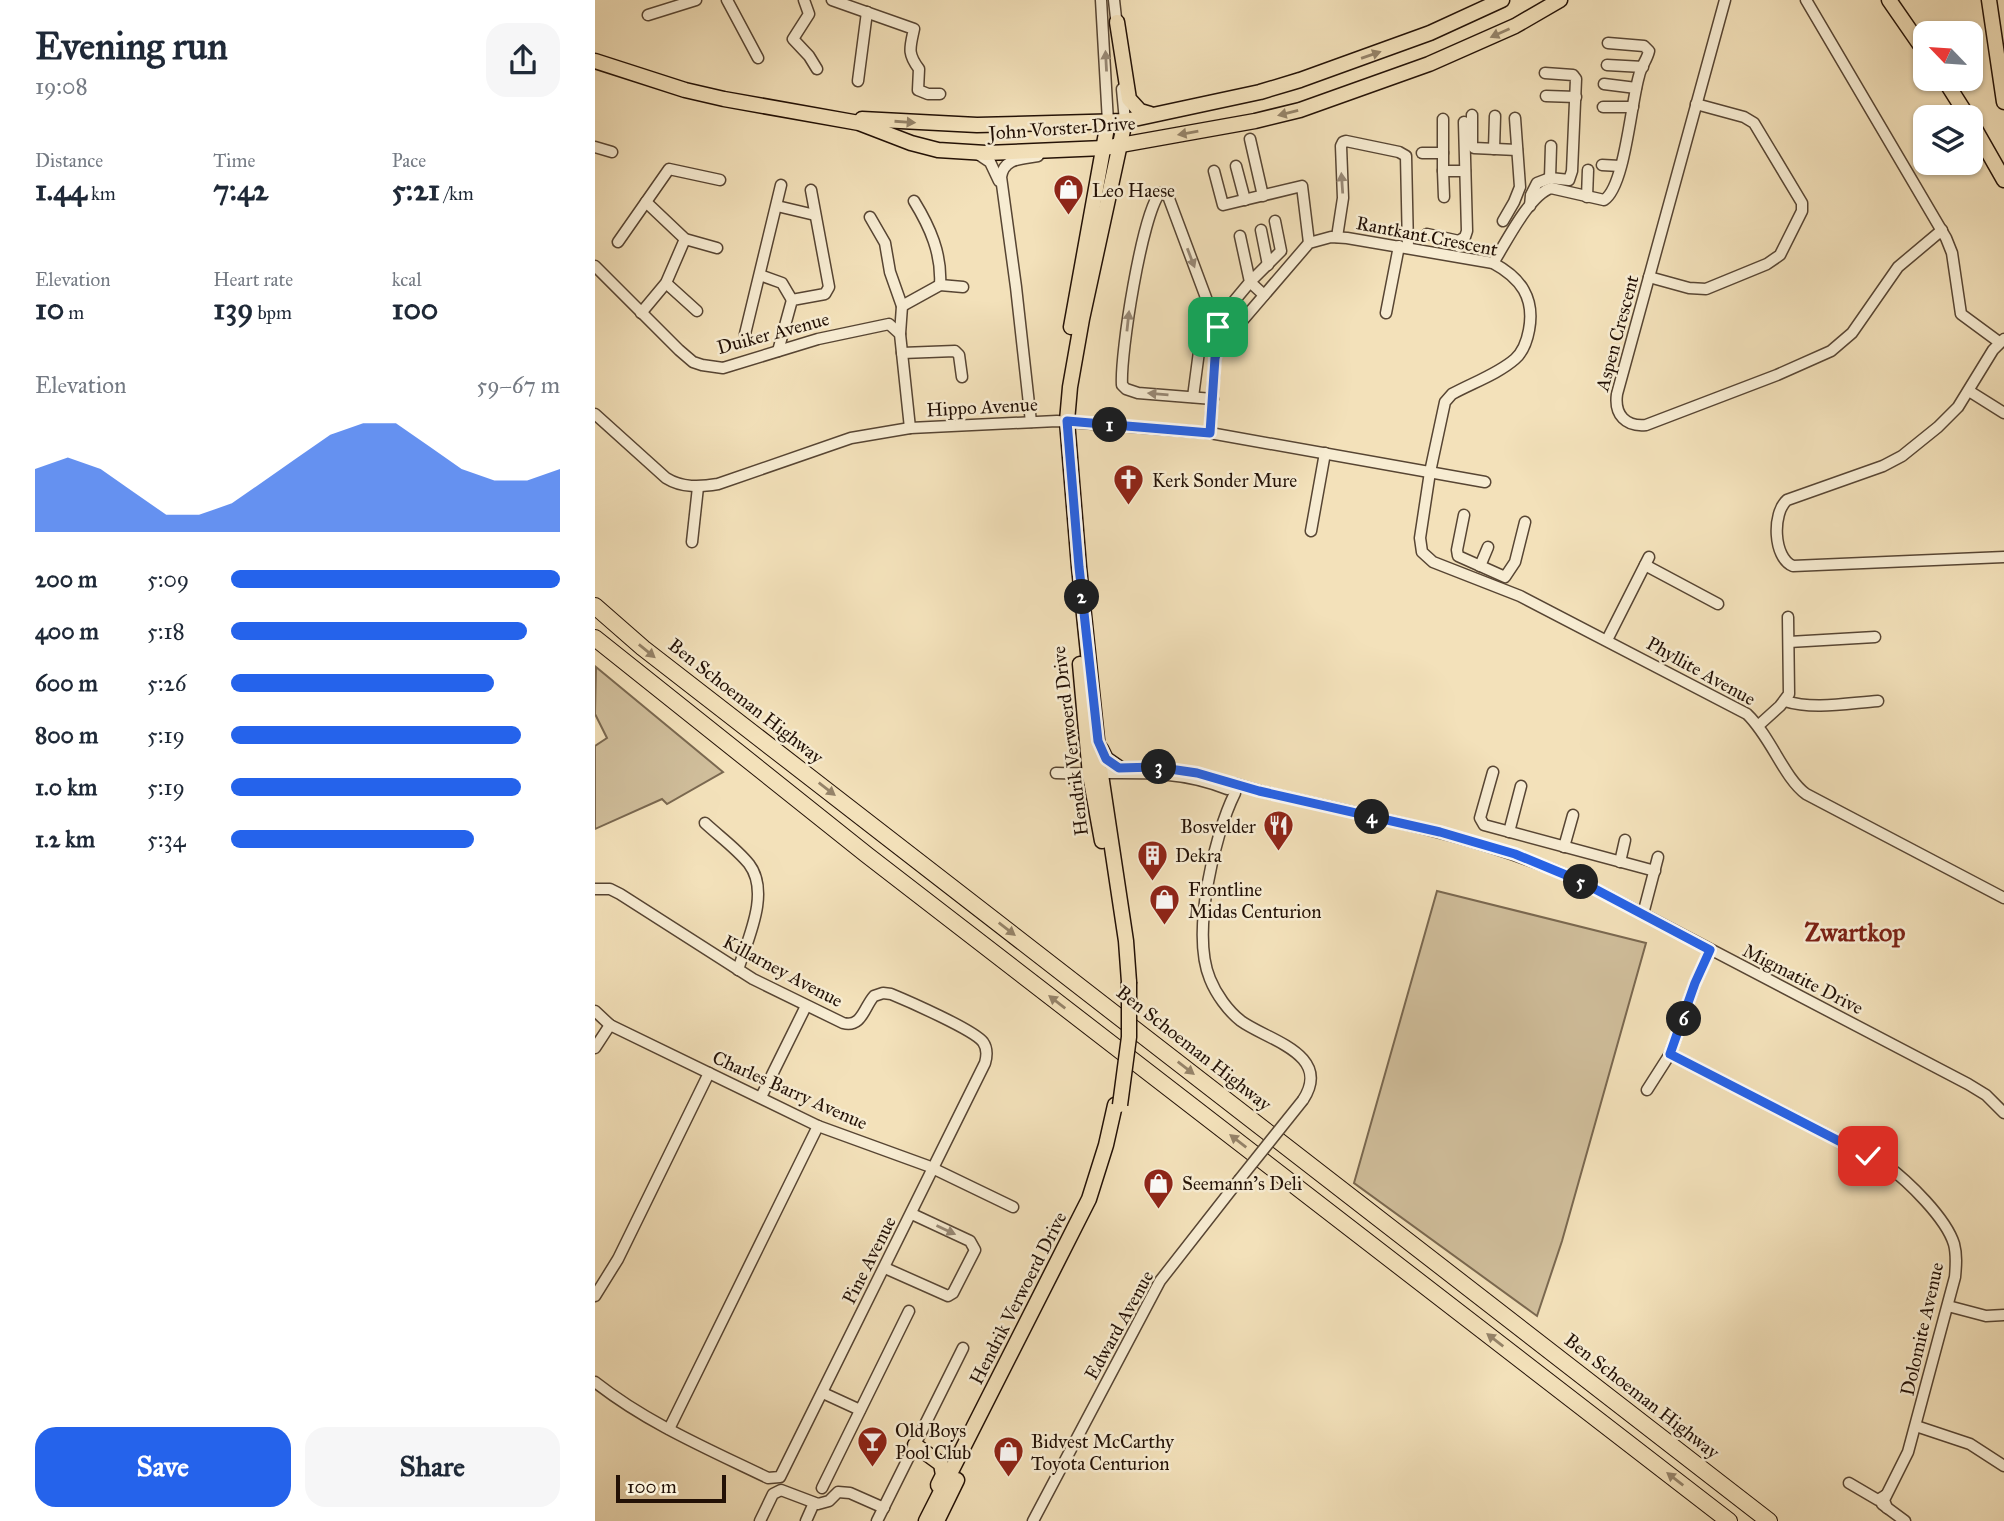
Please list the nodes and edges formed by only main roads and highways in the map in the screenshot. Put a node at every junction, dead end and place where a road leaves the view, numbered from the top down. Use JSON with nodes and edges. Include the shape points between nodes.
{"nodes":[{"id":1,"x":1502,"y":0,"type":"edge"},
{"id":2,"x":1560,"y":0,"type":"edge"},
{"id":3,"x":1889,"y":0,"type":"edge"},
{"id":4,"x":1989,"y":0,"type":"edge"},
{"id":5,"x":1117,"y":22,"type":"road end"},
{"id":6,"x":1913,"y":35,"type":"edge"},
{"id":7,"x":595,"y":60,"type":"edge"},
{"id":8,"x":2004,"y":102,"type":"edge"},
{"id":9,"x":1150,"y":114,"type":"junction"},
{"id":10,"x":1125,"y":121,"type":"junction"},
{"id":11,"x":1108,"y":122,"type":"junction"},
{"id":12,"x":1983,"y":143,"type":"edge"},
{"id":13,"x":1120,"y":146,"type":"junction"},
{"id":14,"x":1104,"y":148,"type":"junction"},
{"id":15,"x":2004,"y":180,"type":"edge"},
{"id":16,"x":1062,"y":421,"type":"junction"},
{"id":17,"x":595,"y":606,"type":"edge"},
{"id":18,"x":595,"y":638,"type":"edge"},
{"id":19,"x":1098,"y":741,"type":"junction"},
{"id":20,"x":1095,"y":772,"type":"junction"},
{"id":21,"x":1104,"y":794,"type":"junction"},
{"id":22,"x":1126,"y":982,"type":"junction"},
{"id":23,"x":1118,"y":1105,"type":"junction"},
{"id":24,"x":961,"y":1451,"type":"junction"},
{"id":25,"x":924,"y":1521,"type":"edge"},
{"id":26,"x":937,"y":1521,"type":"edge"},
{"id":27,"x":1729,"y":1521,"type":"edge"},
{"id":28,"x":1769,"y":1521,"type":"edge"}],
"edges":[{"from":9,"to":1,"type":"main road","name":"John Vorster Drive","one_way":true,"via":[[1300,80],[1430,33]]},
{"from":2,"to":13,"type":"main road","name":"John Vorster Drive","one_way":true,"via":[[1515,26],[1355,92],[1255,121]]},
{"from":3,"to":6,"type":"main road"},
{"from":4,"to":8,"type":"main road"},
{"from":5,"to":9,"type":"main road","via":[[1129,99]]},
{"from":7,"to":11,"type":"main road","name":"John Vorster Drive","one_way":true,"via":[[726,96],[861,119],[977,125]]},
{"from":7,"to":14,"type":"main road","name":"John Vorster Drive","via":[[685,90],[859,123],[925,147],[977,153]]},
{"from":9,"to":10,"type":"main road","name":"John Vorster Drive"},
{"from":10,"to":11,"type":"main road","name":"John Vorster Drive"},
{"from":10,"to":13,"type":"main road","name":"Hendrik Verwoerd Drive"},
{"from":11,"to":14,"type":"main road","name":"Hendrik Verwoerd Drive"},
{"from":12,"to":15,"type":"main road"},
{"from":13,"to":14,"type":"main road","name":"John Vorster Drive"},
{"from":13,"to":16,"type":"main road","name":"Hendrik Verwoerd Drive"},
{"from":14,"to":16,"type":"main road","name":"Hendrik Verwoerd Drive","via":[[1063,374]]},
{"from":16,"to":19,"type":"main road","name":"Hendrik Verwoerd Drive"},
{"from":16,"to":20,"type":"main road","name":"Hendrik Verwoerd Drive"},
{"from":17,"to":28,"type":"highway","name":"Ben Schoeman Highway","one_way":true,"via":[[643,648]]},
{"from":27,"to":18,"type":"highway","one_way":true,"via":[[867,855]]},
{"from":19,"to":20,"type":"main road","name":"Hendrik Verwoerd Drive"},
{"from":19,"to":21,"type":"main road","via":[[1106,759],[1121,770]]},
{"from":20,"to":21,"type":"main road","name":"Hendrik Verwoerd Drive"},
{"from":20,"to":22,"type":"main road","name":"Hendrik Verwoerd Drive"},
{"from":21,"to":22,"type":"main road","name":"Hendrik Verwoerd Drive","via":[[1126,941]]},
{"from":22,"to":23,"type":"main road","name":"Hendrik Verwoerd Drive","bridge":true,"via":[[1129,1037]]},
{"from":23,"to":24,"type":"main road","name":"Hendrik Verwoerd Drive","via":[[1089,1199]]},
{"from":23,"to":26,"type":"main road","name":"Hendrik Verwoerd Drive","via":[[1098,1189],[1078,1240]]},
{"from":24,"to":25,"type":"main road","name":"Hendrik Verwoerd Drive"},
{"from":24,"to":25,"type":"main road","via":[[948,1457],[921,1448],[941,1464],[943,1472]]}]}
